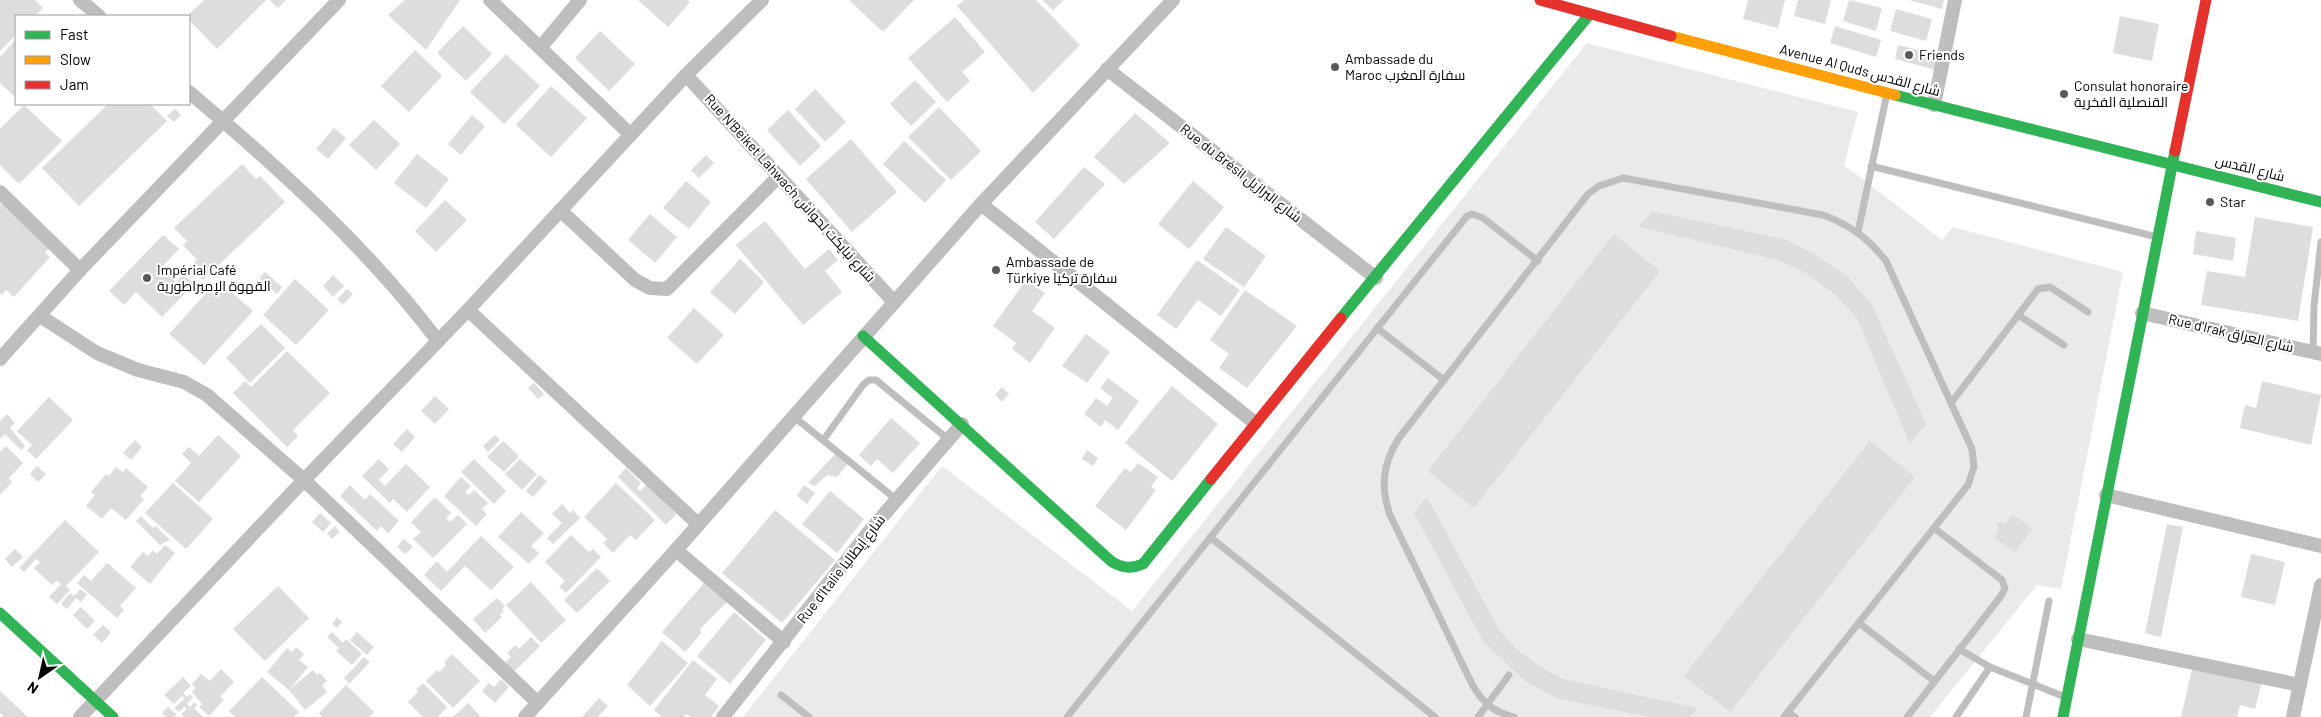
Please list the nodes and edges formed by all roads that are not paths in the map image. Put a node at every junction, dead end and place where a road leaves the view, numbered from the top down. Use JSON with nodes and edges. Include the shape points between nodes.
{"nodes":[{"id":1,"x":80,"y":0,"type":"edge"},
{"id":2,"x":339,"y":0,"type":"edge"},
{"id":3,"x":490,"y":0,"type":"edge"},
{"id":4,"x":580,"y":0,"type":"edge"},
{"id":5,"x":762,"y":0,"type":"edge"},
{"id":6,"x":1173,"y":0,"type":"edge"},
{"id":7,"x":1540,"y":0,"type":"edge"},
{"id":8,"x":1955,"y":0,"type":"edge"},
{"id":9,"x":2206,"y":0,"type":"edge"},
{"id":10,"x":1562,"y":4,"type":"edge"},
{"id":11,"x":98,"y":15,"type":"edge"},
{"id":12,"x":1589,"y":15,"type":"junction"},
{"id":13,"x":540,"y":48,"type":"junction"},
{"id":14,"x":1107,"y":69,"type":"junction"},
{"id":15,"x":686,"y":75,"type":"junction"},
{"id":16,"x":1887,"y":92,"type":"junction"},
{"id":17,"x":190,"y":93,"type":"edge"},
{"id":18,"x":1934,"y":105,"type":"junction"},
{"id":19,"x":223,"y":122,"type":"junction"},
{"id":20,"x":630,"y":134,"type":"junction"},
{"id":21,"x":2172,"y":164,"type":"junction"},
{"id":22,"x":1871,"y":166,"type":"junction"},
{"id":23,"x":780,"y":176,"type":"junction"},
{"id":24,"x":0,"y":192,"type":"edge"},
{"id":25,"x":2321,"y":202,"type":"edge"},
{"id":26,"x":981,"y":204,"type":"junction"},
{"id":27,"x":560,"y":210,"type":"junction"},
{"id":28,"x":1858,"y":232,"type":"junction"},
{"id":29,"x":2157,"y":237,"type":"junction"},
{"id":30,"x":2321,"y":242,"type":"edge"},
{"id":31,"x":1538,"y":261,"type":"junction"},
{"id":32,"x":80,"y":270,"type":"junction"},
{"id":33,"x":1376,"y":278,"type":"junction"},
{"id":34,"x":894,"y":302,"type":"junction"},
{"id":35,"x":468,"y":310,"type":"junction"},
{"id":36,"x":2088,"y":312,"type":"dead end"},
{"id":37,"x":2142,"y":313,"type":"junction"},
{"id":38,"x":2018,"y":315,"type":"junction"},
{"id":39,"x":40,"y":316,"type":"junction"},
{"id":40,"x":1377,"y":328,"type":"junction"},
{"id":41,"x":863,"y":336,"type":"junction"},
{"id":42,"x":438,"y":341,"type":"junction"},
{"id":43,"x":2064,"y":345,"type":"dead end"},
{"id":44,"x":2317,"y":353,"type":"edge"},
{"id":45,"x":0,"y":359,"type":"edge"},
{"id":46,"x":1444,"y":380,"type":"junction"},
{"id":47,"x":1951,"y":403,"type":"junction"},
{"id":48,"x":794,"y":416,"type":"junction"},
{"id":49,"x":1255,"y":423,"type":"junction"},
{"id":50,"x":962,"y":424,"type":"junction"},
{"id":51,"x":824,"y":439,"type":"junction"},
{"id":52,"x":949,"y":440,"type":"junction"},
{"id":53,"x":304,"y":480,"type":"junction"},
{"id":54,"x":2106,"y":495,"type":"junction"},
{"id":55,"x":897,"y":500,"type":"junction"},
{"id":56,"x":698,"y":524,"type":"junction"},
{"id":57,"x":1934,"y":528,"type":"junction"},
{"id":58,"x":1210,"y":537,"type":"junction"},
{"id":59,"x":2321,"y":546,"type":"edge"},
{"id":60,"x":676,"y":550,"type":"junction"},
{"id":61,"x":2321,"y":585,"type":"edge"},
{"id":62,"x":2049,"y":601,"type":"dead end"},
{"id":63,"x":0,"y":613,"type":"edge"},
{"id":64,"x":1859,"y":623,"type":"junction"},
{"id":65,"x":2078,"y":639,"type":"junction"},
{"id":66,"x":784,"y":642,"type":"junction"},
{"id":67,"x":1959,"y":648,"type":"junction"},
{"id":68,"x":1990,"y":667,"type":"junction"},
{"id":69,"x":1509,"y":675,"type":"dead end"},
{"id":70,"x":1934,"y":681,"type":"junction"},
{"id":71,"x":2033,"y":684,"type":"junction"},
{"id":72,"x":2300,"y":685,"type":"junction"},
{"id":73,"x":781,"y":695,"type":"dead end"},
{"id":74,"x":2068,"y":698,"type":"junction"},
{"id":75,"x":95,"y":702,"type":"junction"},
{"id":76,"x":538,"y":703,"type":"junction"},
{"id":77,"x":1487,"y":705,"type":"junction"},
{"id":78,"x":1786,"y":714,"type":"edge"},
{"id":79,"x":80,"y":717,"type":"edge"},
{"id":80,"x":113,"y":717,"type":"edge"},
{"id":81,"x":525,"y":717,"type":"edge"},
{"id":82,"x":724,"y":717,"type":"edge"},
{"id":83,"x":809,"y":717,"type":"edge"},
{"id":84,"x":1067,"y":717,"type":"edge"},
{"id":85,"x":1435,"y":717,"type":"edge"},
{"id":86,"x":1478,"y":717,"type":"edge"},
{"id":87,"x":1514,"y":717,"type":"edge"},
{"id":88,"x":1795,"y":717,"type":"edge"},
{"id":89,"x":1907,"y":717,"type":"edge"},
{"id":90,"x":1956,"y":717,"type":"edge"},
{"id":91,"x":2026,"y":717,"type":"edge"},
{"id":92,"x":2063,"y":717,"type":"edge"},
{"id":93,"x":2293,"y":717,"type":"edge"}],
"edges":[{"from":1,"to":11,"type":"street"},
{"from":2,"to":19,"type":"street"},
{"from":3,"to":13,"type":"street"},
{"from":4,"to":13,"type":"street"},
{"from":5,"to":15,"type":"street"},
{"from":6,"to":14,"type":"street"},
{"from":7,"to":10,"type":"street","name":"Avenue Al Quds شارع القدس"},
{"from":8,"to":18,"type":"street"},
{"from":9,"to":21,"type":"street"},
{"from":10,"to":12,"type":"street","name":"Avenue Al Quds شارع القدس"},
{"from":12,"to":16,"type":"street","name":"Avenue Al Quds شارع القدس"},
{"from":12,"to":33,"type":"street"},
{"from":13,"to":20,"type":"street"},
{"from":14,"to":26,"type":"street"},
{"from":14,"to":33,"type":"street","name":"Rue du Brésil شارع البرازيل"},
{"from":15,"to":20,"type":"street"},
{"from":15,"to":23,"type":"street","name":"Rue N'Beiket Lahwach شارع نبايكت لحواش"},
{"from":16,"to":18,"type":"street","name":"Avenue Al Quds شارع القدس"},
{"from":16,"to":22,"type":"lane"},
{"from":17,"to":19,"type":"street"},
{"from":18,"to":21,"type":"street","name":"Avenue Al Quds شارع القدس"},
{"from":19,"to":32,"type":"street"},
{"from":19,"to":42,"type":"street","via":[[342,229],[388,278]]},
{"from":20,"to":27,"type":"street"},
{"from":21,"to":25,"type":"street","name":"شارع القدس"},
{"from":21,"to":29,"type":"street"},
{"from":22,"to":28,"type":"lane"},
{"from":22,"to":29,"type":"lane"},
{"from":23,"to":27,"type":"street","via":[[667,289],[650,288],[635,280]]},
{"from":23,"to":34,"type":"street","name":"Rue N'Beiket Lahwach شارع نبايكت لحواش"},
{"from":24,"to":32,"type":"street"},
{"from":26,"to":34,"type":"street"},
{"from":26,"to":49,"type":"street"},
{"from":27,"to":35,"type":"street"},
{"from":28,"to":31,"type":"lane","via":[[1823,215],[1623,178],[1598,186],[1588,194]]},
{"from":28,"to":47,"type":"lane","via":[[1886,261]]},
{"from":29,"to":37,"type":"street"},
{"from":30,"to":44,"type":"lane","via":[[2314,306]]},
{"from":31,"to":40,"type":"lane","via":[[1483,218],[1472,214],[1466,216]]},
{"from":31,"to":46,"type":"lane"},
{"from":32,"to":39,"type":"street"},
{"from":33,"to":49,"type":"street"},
{"from":34,"to":41,"type":"street"},
{"from":35,"to":42,"type":"street"},
{"from":35,"to":56,"type":"street"},
{"from":36,"to":38,"type":"lane","via":[[2046,286],[2038,289]]},
{"from":37,"to":44,"type":"street","name":"Rue d'Irak شارع العراق"},
{"from":37,"to":54,"type":"street"},
{"from":38,"to":43,"type":"lane"},
{"from":38,"to":47,"type":"lane"},
{"from":39,"to":45,"type":"street"},
{"from":39,"to":53,"type":"street","via":[[97,353],[138,370],[184,382],[207,395]]},
{"from":40,"to":46,"type":"lane"},
{"from":40,"to":58,"type":"lane"},
{"from":41,"to":48,"type":"street"},
{"from":41,"to":50,"type":"street"},
{"from":42,"to":53,"type":"street"},
{"from":46,"to":77,"type":"lane","via":[[1390,452],[1383,483],[1384,499],[1473,686]]},
{"from":47,"to":57,"type":"lane","via":[[1972,449],[1974,467],[1968,485]]},
{"from":48,"to":51,"type":"lane"},
{"from":48,"to":56,"type":"street"},
{"from":49,"to":50,"type":"street","via":[[1152,555],[1132,569],[1112,562]]},
{"from":50,"to":52,"type":"street","name":"Rue d'Italie شارع إيطاليا"},
{"from":51,"to":52,"type":"lane","via":[[863,385],[869,380],[876,380]]},
{"from":51,"to":55,"type":"lane"},
{"from":52,"to":55,"type":"street","name":"Rue d'Italie شارع إيطاليا"},
{"from":53,"to":75,"type":"street"},
{"from":53,"to":76,"type":"street"},
{"from":54,"to":59,"type":"street"},
{"from":54,"to":65,"type":"street"},
{"from":55,"to":66,"type":"street","name":"Rue d'Italie شارع إيطاليا"},
{"from":56,"to":60,"type":"street"},
{"from":57,"to":64,"type":"lane"},
{"from":57,"to":67,"type":"lane","via":[[2004,584],[2001,596]]},
{"from":58,"to":84,"type":"lane"},
{"from":58,"to":85,"type":"lane"},
{"from":60,"to":66,"type":"street"},
{"from":60,"to":76,"type":"street"},
{"from":61,"to":72,"type":"street"},
{"from":62,"to":71,"type":"lane"},
{"from":63,"to":75,"type":"street"},
{"from":64,"to":70,"type":"lane"},
{"from":64,"to":78,"type":"lane"},
{"from":65,"to":72,"type":"street"},
{"from":65,"to":74,"type":"street"},
{"from":66,"to":82,"type":"street","name":"Rue d'Italie شارع إيطاليا"},
{"from":67,"to":68,"type":"lane"},
{"from":67,"to":70,"type":"lane"},
{"from":68,"to":71,"type":"lane"},
{"from":68,"to":90,"type":"lane"},
{"from":69,"to":77,"type":"lane"},
{"from":70,"to":89,"type":"lane"},
{"from":71,"to":74,"type":"lane"},
{"from":71,"to":91,"type":"lane"},
{"from":72,"to":93,"type":"street"},
{"from":73,"to":83,"type":"lane"},
{"from":74,"to":92,"type":"street"},
{"from":75,"to":79,"type":"street"},
{"from":75,"to":80,"type":"street"},
{"from":76,"to":81,"type":"street"},
{"from":77,"to":86,"type":"lane"},
{"from":77,"to":87,"type":"lane"},
{"from":78,"to":88,"type":"lane"}]}
